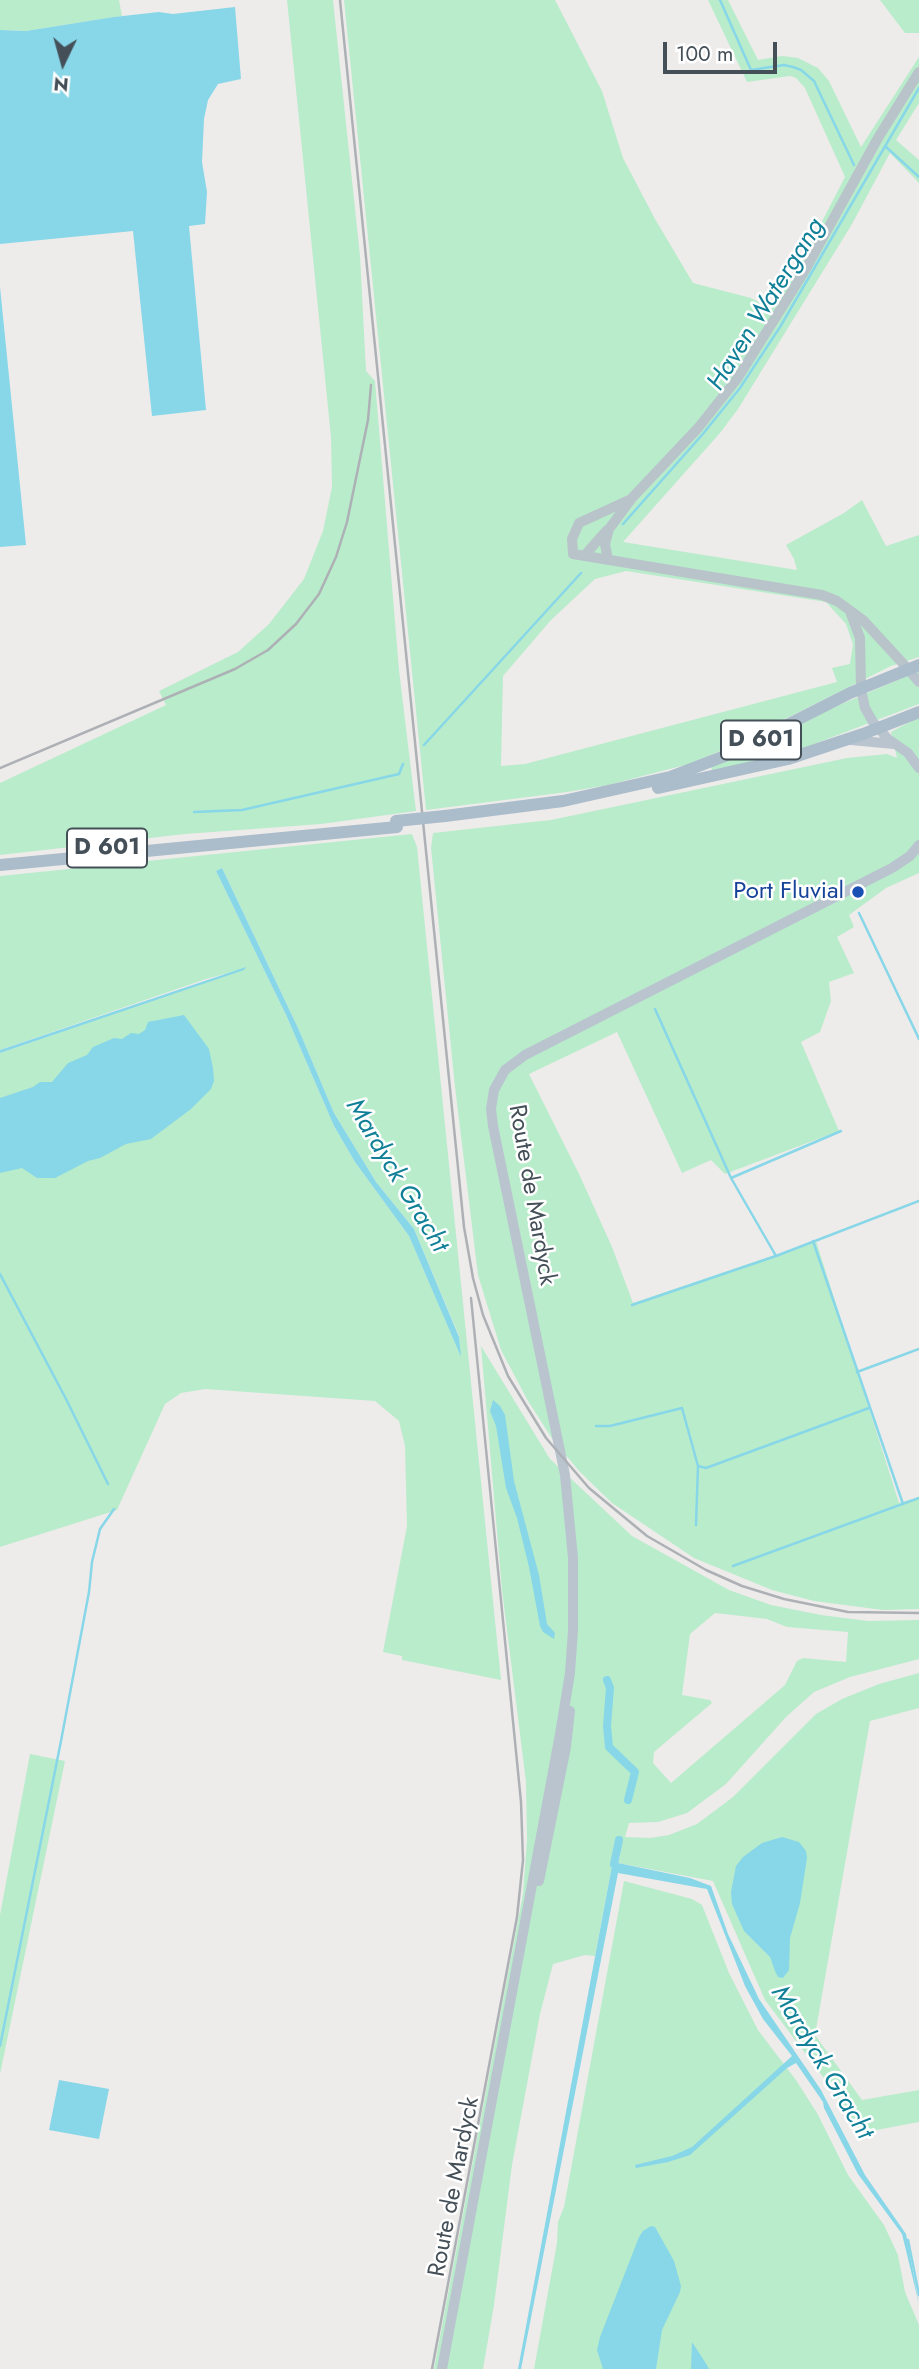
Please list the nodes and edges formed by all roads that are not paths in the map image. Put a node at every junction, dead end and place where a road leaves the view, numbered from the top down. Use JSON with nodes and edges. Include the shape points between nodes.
{"nodes":[{"id":1,"x":919,"y":72,"type":"edge"},
{"id":2,"x":632,"y":498,"type":"junction"},
{"id":3,"x":612,"y":525,"type":"junction"},
{"id":4,"x":578,"y":555,"type":"junction"},
{"id":5,"x":608,"y":559,"type":"junction"},
{"id":6,"x":849,"y":610,"type":"junction"},
{"id":7,"x":914,"y":667,"type":"edge"},
{"id":8,"x":919,"y":682,"type":"edge"},
{"id":9,"x":861,"y":689,"type":"junction"},
{"id":10,"x":919,"y":712,"type":"edge"},
{"id":11,"x":878,"y":729,"type":"junction"},
{"id":12,"x":845,"y":740,"type":"junction"},
{"id":13,"x":895,"y":744,"type":"junction"},
{"id":14,"x":919,"y":768,"type":"edge"},
{"id":15,"x":445,"y":819,"type":"junction"},
{"id":16,"x":397,"y":824,"type":"junction"},
{"id":17,"x":919,"y":845,"type":"edge"},
{"id":18,"x":0,"y":859,"type":"edge"},
{"id":19,"x":0,"y":865,"type":"edge"},
{"id":20,"x":442,"y":2369,"type":"edge"}],
"edges":[{"from":1,"to":2,"type":"street","via":[[737,379]]},
{"from":2,"to":3,"type":"street"},
{"from":2,"to":4,"type":"street","via":[[579,523],[572,539]]},
{"from":3,"to":4,"type":"street"},
{"from":3,"to":5,"type":"street","via":[[605,540]]},
{"from":4,"to":5,"type":"street"},
{"from":5,"to":6,"type":"street","via":[[818,594]]},
{"from":6,"to":7,"type":"street"},
{"from":6,"to":9,"type":"street","via":[[860,638]]},
{"from":7,"to":8,"type":"main road"},
{"from":7,"to":9,"type":"main road","number":"D 601"},
{"from":9,"to":11,"type":"main road","via":[[865,708]]},
{"from":9,"to":15,"type":"main road","number":"D 601","via":[[738,751],[670,777],[563,801]]},
{"from":10,"to":11,"type":"main road","number":"D 601"},
{"from":11,"to":12,"type":"main road","number":"D 601"},
{"from":11,"to":13,"type":"main road"},
{"from":12,"to":13,"type":"main road"},
{"from":12,"to":15,"type":"main road","number":"D 601","via":[[763,765],[615,797],[538,811]]},
{"from":13,"to":14,"type":"main road"},
{"from":15,"to":16,"type":"main road","number":"D 601","bridge":true},
{"from":16,"to":18,"type":"main road","number":"D 601"},
{"from":16,"to":19,"type":"main road","number":"D 601"},
{"from":17,"to":20,"type":"main road","name":"Route de Mardyck","via":[[892,868],[525,1055],[495,1086],[493,1126],[567,1493],[574,1586],[571,1699],[566,1747],[509,2014]]}]}
